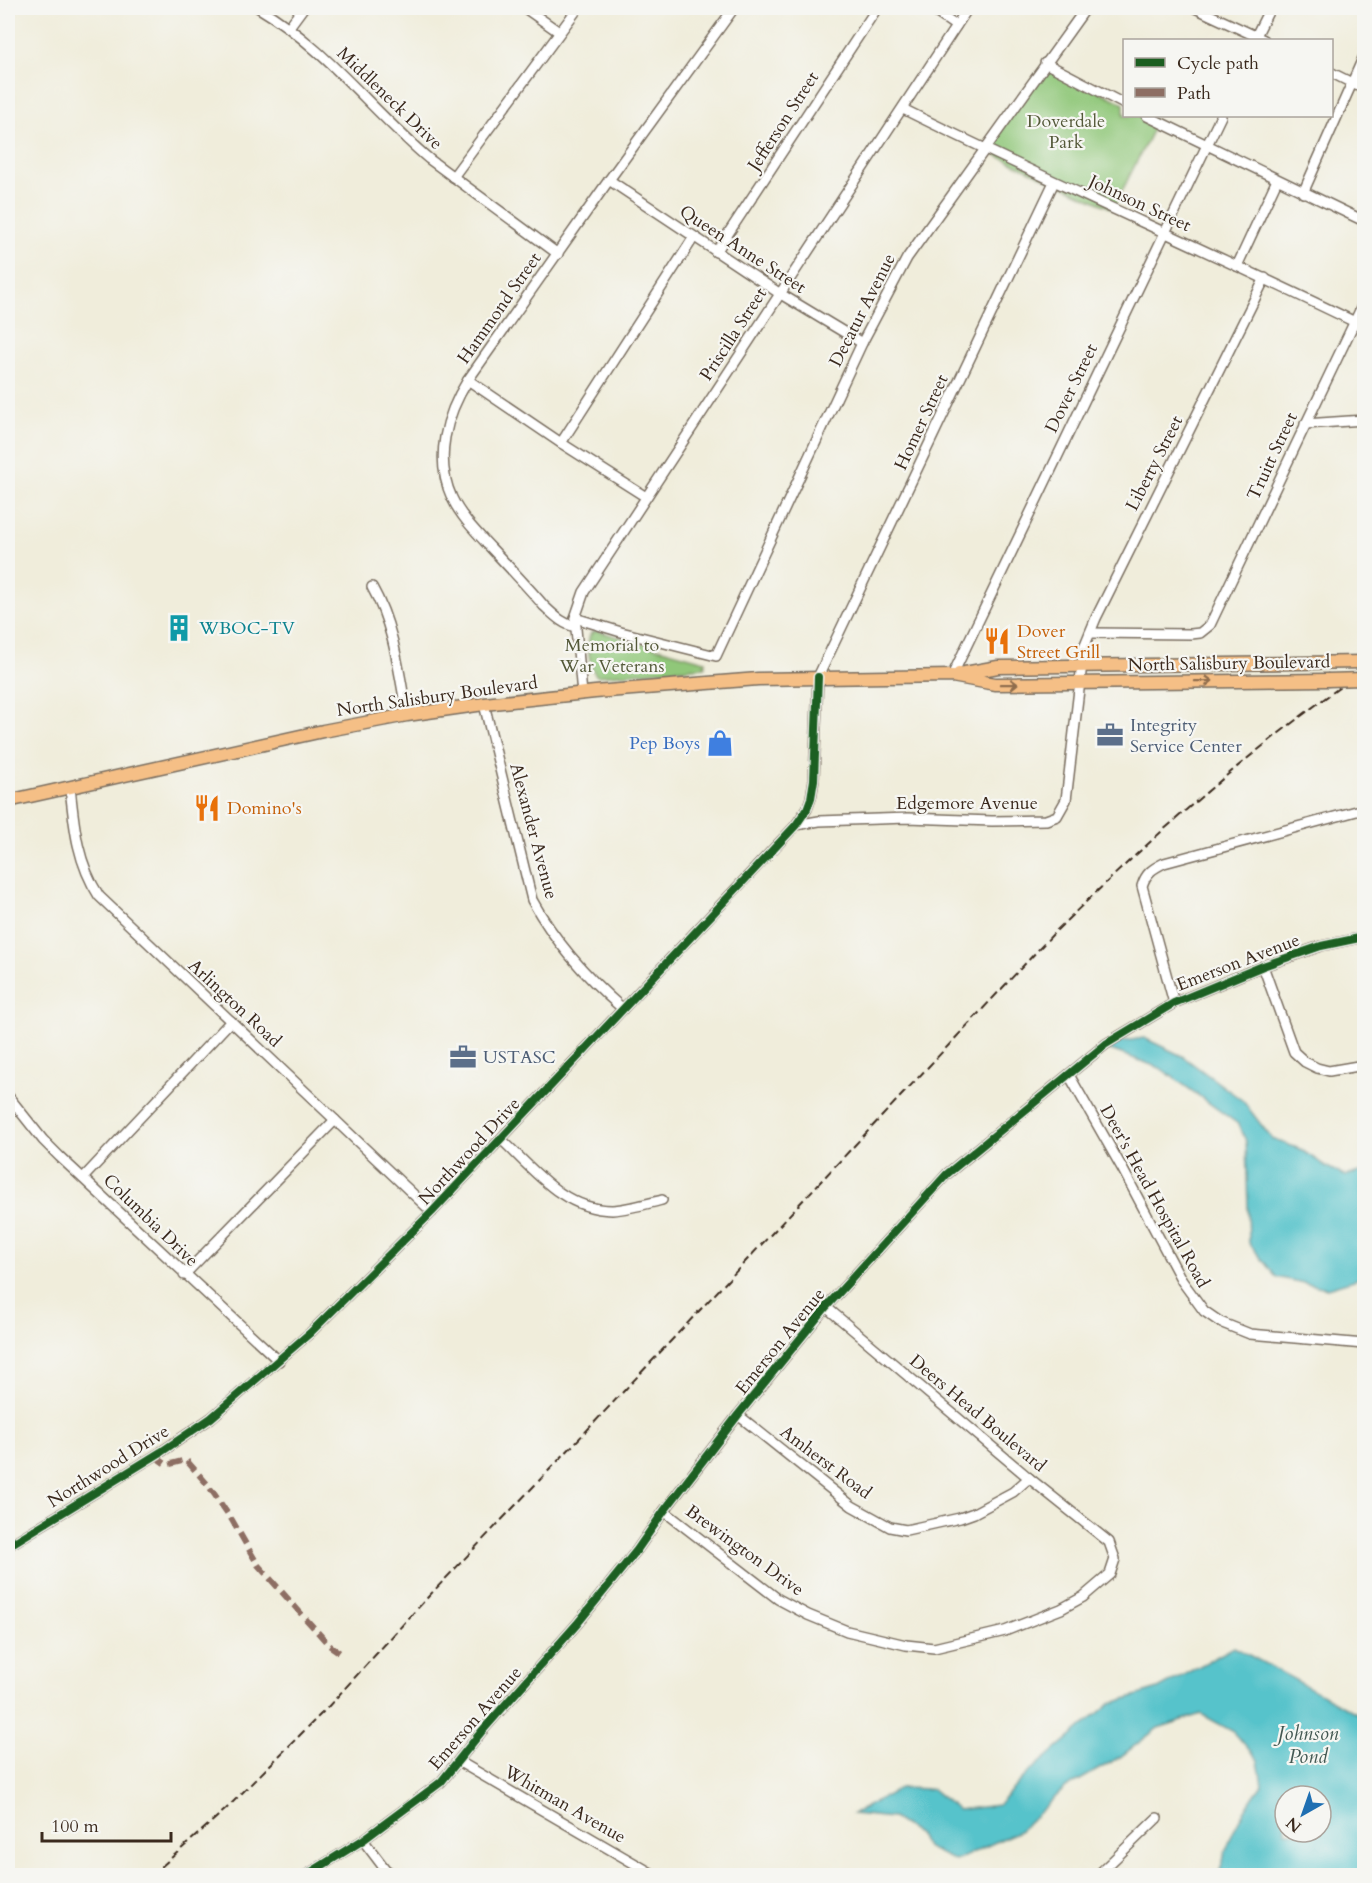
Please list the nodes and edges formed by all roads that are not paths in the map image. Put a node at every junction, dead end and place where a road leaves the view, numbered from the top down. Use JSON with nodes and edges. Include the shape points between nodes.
{"nodes":[{"id":1,"x":259,"y":8,"type":"edge"},
{"id":2,"x":303,"y":8,"type":"edge"},
{"id":3,"x":525,"y":8,"type":"edge"},
{"id":4,"x":578,"y":8,"type":"edge"},
{"id":5,"x":734,"y":8,"type":"edge"},
{"id":6,"x":877,"y":8,"type":"edge"},
{"id":7,"x":930,"y":8,"type":"edge"},
{"id":8,"x":969,"y":8,"type":"edge"},
{"id":9,"x":1086,"y":8,"type":"edge"},
{"id":10,"x":1195,"y":8,"type":"edge"},
{"id":11,"x":1270,"y":8,"type":"edge"},
{"id":12,"x":956,"y":26,"type":"junction"},
{"id":13,"x":289,"y":27,"type":"junction"},
{"id":14,"x":559,"y":32,"type":"junction"},
{"id":15,"x":1258,"y":39,"type":"edge"},
{"id":16,"x":1365,"y":56,"type":"edge"},
{"id":17,"x":1045,"y":63,"type":"junction"},
{"id":18,"x":1333,"y":74,"type":"edge"},
{"id":19,"x":1351,"y":83,"type":"junction"},
{"id":20,"x":1365,"y":89,"type":"edge"},
{"id":21,"x":1123,"y":103,"type":"edge"},
{"id":22,"x":903,"y":109,"type":"junction"},
{"id":23,"x":1149,"y":117,"type":"edge"},
{"id":24,"x":1220,"y":117,"type":"edge"},
{"id":25,"x":1206,"y":146,"type":"junction"},
{"id":26,"x":985,"y":150,"type":"junction"},
{"id":27,"x":453,"y":177,"type":"junction"},
{"id":28,"x":609,"y":180,"type":"junction"},
{"id":29,"x":1277,"y":180,"type":"junction"},
{"id":30,"x":1054,"y":182,"type":"junction"},
{"id":31,"x":1303,"y":193,"type":"junction"},
{"id":32,"x":1365,"y":221,"type":"edge"},
{"id":33,"x":1164,"y":233,"type":"junction"},
{"id":34,"x":694,"y":237,"type":"junction"},
{"id":35,"x":716,"y":252,"type":"junction"},
{"id":36,"x":558,"y":254,"type":"junction"},
{"id":37,"x":1237,"y":266,"type":"junction"},
{"id":38,"x":1265,"y":278,"type":"junction"},
{"id":39,"x":779,"y":293,"type":"junction"},
{"id":40,"x":1365,"y":302,"type":"edge"},
{"id":41,"x":1360,"y":322,"type":"edge"},
{"id":42,"x":862,"y":343,"type":"junction"},
{"id":43,"x":468,"y":380,"type":"junction"},
{"id":44,"x":1365,"y":420,"type":"edge"},
{"id":45,"x":1305,"y":424,"type":"junction"},
{"id":46,"x":561,"y":443,"type":"junction"},
{"id":47,"x":646,"y":497,"type":"junction"},
{"id":48,"x":372,"y":587,"type":"dead end"},
{"id":49,"x":575,"y":622,"type":"junction"},
{"id":50,"x":1090,"y":633,"type":"junction"},
{"id":51,"x":716,"y":656,"type":"joint"},
{"id":52,"x":1365,"y":662,"type":"edge"},
{"id":53,"x":1081,"y":665,"type":"junction"},
{"id":54,"x":952,"y":676,"type":"junction"},
{"id":55,"x":818,"y":677,"type":"junction"},
{"id":56,"x":1365,"y":679,"type":"edge"},
{"id":57,"x":1079,"y":682,"type":"junction"},
{"id":58,"x":582,"y":694,"type":"junction"},
{"id":59,"x":484,"y":704,"type":"junction"},
{"id":60,"x":407,"y":715,"type":"junction"},
{"id":61,"x":70,"y":787,"type":"junction"},
{"id":62,"x":8,"y":801,"type":"edge"},
{"id":63,"x":1365,"y":808,"type":"edge"},
{"id":64,"x":796,"y":825,"type":"junction"},
{"id":65,"x":1365,"y":937,"type":"edge"},
{"id":66,"x":1263,"y":966,"type":"junction"},
{"id":67,"x":1174,"y":1003,"type":"junction"},
{"id":68,"x":623,"y":1009,"type":"junction"},
{"id":69,"x":231,"y":1021,"type":"junction"},
{"id":70,"x":1365,"y":1065,"type":"edge"},
{"id":71,"x":1069,"y":1075,"type":"junction"},
{"id":72,"x":8,"y":1096,"type":"edge"},
{"id":73,"x":335,"y":1120,"type":"junction"},
{"id":74,"x":501,"y":1139,"type":"junction"},
{"id":75,"x":83,"y":1178,"type":"junction"},
{"id":76,"x":662,"y":1200,"type":"dead end"},
{"id":77,"x":432,"y":1212,"type":"junction"},
{"id":78,"x":184,"y":1275,"type":"junction"},
{"id":79,"x":826,"y":1307,"type":"junction"},
{"id":80,"x":1365,"y":1344,"type":"edge"},
{"id":81,"x":279,"y":1360,"type":"junction"},
{"id":82,"x":738,"y":1415,"type":"junction"},
{"id":83,"x":1029,"y":1478,"type":"junction"},
{"id":84,"x":664,"y":1512,"type":"junction"},
{"id":85,"x":1109,"y":1542,"type":"joint"},
{"id":86,"x":8,"y":1546,"type":"edge"},
{"id":87,"x":458,"y":1761,"type":"junction"},
{"id":88,"x":1157,"y":1818,"type":"dead end"},
{"id":89,"x":363,"y":1840,"type":"junction"},
{"id":90,"x":305,"y":1875,"type":"edge"},
{"id":91,"x":394,"y":1875,"type":"edge"},
{"id":92,"x":656,"y":1875,"type":"edge"},
{"id":93,"x":1097,"y":1875,"type":"edge"}],
"edges":[{"from":1,"to":13,"type":"street","name":"Middleneck Drive"},
{"from":2,"to":13,"type":"street"},
{"from":3,"to":14,"type":"street"},
{"from":4,"to":14,"type":"street"},
{"from":5,"to":28,"type":"street","name":"Hammond Street"},
{"from":6,"to":35,"type":"street","name":"Jefferson Street"},
{"from":7,"to":12,"type":"street"},
{"from":8,"to":12,"type":"street","name":"Priscilla Street"},
{"from":9,"to":17,"type":"street","name":"Decatur Avenue"},
{"from":10,"to":15,"type":"street"},
{"from":11,"to":15,"type":"street"},
{"from":12,"to":22,"type":"street","name":"Priscilla Street"},
{"from":13,"to":27,"type":"street","name":"Middleneck Drive","via":[[409,143]]},
{"from":14,"to":27,"type":"street"},
{"from":16,"to":19,"type":"street"},
{"from":17,"to":21,"type":"street"},
{"from":17,"to":26,"type":"street","name":"Decatur Avenue"},
{"from":18,"to":19,"type":"street"},
{"from":19,"to":20,"type":"street"},
{"from":19,"to":31,"type":"street"},
{"from":22,"to":26,"type":"street","name":"Johnson Street"},
{"from":22,"to":39,"type":"street","name":"Priscilla Street"},
{"from":23,"to":25,"type":"street"},
{"from":24,"to":25,"type":"street","name":"Dover Street"},
{"from":25,"to":29,"type":"street"},
{"from":25,"to":33,"type":"street","name":"Dover Street"},
{"from":26,"to":30,"type":"street","name":"Johnson Street"},
{"from":26,"to":42,"type":"street","name":"Decatur Avenue","via":[[907,258]]},
{"from":27,"to":36,"type":"street","name":"Middleneck Drive"},
{"from":28,"to":34,"type":"street","name":"Queen Anne Street"},
{"from":28,"to":36,"type":"street","name":"Hammond Street"},
{"from":29,"to":31,"type":"street"},
{"from":29,"to":37,"type":"street"},
{"from":30,"to":33,"type":"street","name":"Johnson Street"},
{"from":30,"to":55,"type":"street","name":"Homer Street"},
{"from":31,"to":32,"type":"street"},
{"from":33,"to":37,"type":"street","name":"Johnson Street"},
{"from":33,"to":54,"type":"street","name":"Dover Street"},
{"from":34,"to":35,"type":"street","name":"Queen Anne Street"},
{"from":34,"to":46,"type":"street"},
{"from":35,"to":39,"type":"street","name":"Queen Anne Street"},
{"from":36,"to":43,"type":"street","name":"Hammond Street"},
{"from":37,"to":38,"type":"street","name":"Johnson Street"},
{"from":38,"to":41,"type":"street","name":"Johnson Street"},
{"from":38,"to":50,"type":"street","name":"Liberty Street"},
{"from":39,"to":42,"type":"street","name":"Queen Anne Street"},
{"from":39,"to":47,"type":"street","name":"Priscilla Street"},
{"from":40,"to":41,"type":"street","name":"Truitt Street"},
{"from":41,"to":45,"type":"street","name":"Truitt Street"},
{"from":42,"to":51,"type":"street","name":"Decatur Avenue"},
{"from":43,"to":46,"type":"street"},
{"from":43,"to":49,"type":"street","name":"Hammond Street","via":[[456,400],[444,441],[446,482],[452,498],[472,528],[544,606],[567,625]]},
{"from":44,"to":45,"type":"street"},
{"from":45,"to":50,"type":"street","name":"Truitt Street","via":[[1210,625],[1191,634]]},
{"from":46,"to":47,"type":"street"},
{"from":47,"to":49,"type":"street","name":"Priscilla Street","via":[[584,592]]},
{"from":48,"to":60,"type":"street","via":[[390,627]]},
{"from":49,"to":51,"type":"street","name":"Hammond Street"},
{"from":49,"to":58,"type":"street","name":"Priscilla Street"},
{"from":50,"to":53,"type":"street","name":"Liberty Street"},
{"from":52,"to":53,"type":"main road","name":"North Salisbury Boulevard"},
{"from":53,"to":54,"type":"main road","name":"North Salisbury Boulevard","via":[[998,667]]},
{"from":53,"to":57,"type":"street","name":"Edgemore Avenue"},
{"from":54,"to":55,"type":"main road","name":"North Salisbury Boulevard"},
{"from":54,"to":57,"type":"main road","name":"North Salisbury Boulevard","one_way":true,"via":[[995,684]]},
{"from":55,"to":58,"type":"main road","name":"North Salisbury Boulevard"},
{"from":55,"to":64,"type":"street","name":"Northwood Drive","via":[[814,780],[807,809]]},
{"from":57,"to":56,"type":"main road","name":"North Salisbury Boulevard","one_way":true,"bridge":true},
{"from":57,"to":64,"type":"street","name":"Edgemore Avenue","via":[[1066,800],[1057,816],[1046,820],[908,818]]},
{"from":58,"to":59,"type":"main road","name":"North Salisbury Boulevard"},
{"from":59,"to":60,"type":"main road","name":"North Salisbury Boulevard"},
{"from":59,"to":68,"type":"street","name":"Alexander Avenue","via":[[532,900],[566,952]]},
{"from":60,"to":61,"type":"main road","name":"North Salisbury Boulevard"},
{"from":61,"to":62,"type":"main road","name":"North Salisbury Boulevard"},
{"from":61,"to":69,"type":"street","name":"Arlington Road","via":[[75,837],[86,874],[99,896]]},
{"from":63,"to":67,"type":"street","via":[[1152,869],[1142,886]]},
{"from":64,"to":68,"type":"street","name":"Northwood Drive"},
{"from":65,"to":66,"type":"street","name":"Emerson Avenue","via":[[1321,946]]},
{"from":66,"to":67,"type":"street","name":"Emerson Avenue"},
{"from":66,"to":70,"type":"street","via":[[1294,1052],[1305,1062],[1329,1071]]},
{"from":67,"to":71,"type":"street","name":"Emerson Avenue","via":[[1106,1044]]},
{"from":68,"to":74,"type":"street","name":"Northwood Drive"},
{"from":69,"to":73,"type":"street","name":"Arlington Road"},
{"from":69,"to":75,"type":"street"},
{"from":71,"to":79,"type":"street","name":"Emerson Avenue","via":[[947,1174]]},
{"from":71,"to":80,"type":"street","name":"Deer's Head Hospital Road","via":[[1182,1281],[1204,1311],[1250,1334]]},
{"from":72,"to":75,"type":"street","name":"Columbia Drive","via":[[43,1140]]},
{"from":73,"to":77,"type":"street","name":"Arlington Road"},
{"from":73,"to":78,"type":"street"},
{"from":74,"to":76,"type":"street","via":[[558,1193],[574,1203],[614,1210]]},
{"from":74,"to":77,"type":"street","name":"Northwood Drive"},
{"from":75,"to":78,"type":"street","name":"Columbia Drive"},
{"from":77,"to":81,"type":"street","name":"Northwood Drive"},
{"from":78,"to":81,"type":"street","name":"Columbia Drive"},
{"from":79,"to":82,"type":"street","name":"Emerson Avenue"},
{"from":79,"to":83,"type":"street","name":"Deers Head Boulevard"},
{"from":81,"to":86,"type":"street","name":"Northwood Drive","via":[[211,1418]]},
{"from":82,"to":83,"type":"street","name":"Amherst Road","via":[[852,1506],[890,1527],[906,1530],[975,1513]]},
{"from":82,"to":84,"type":"street","name":"Emerson Avenue"},
{"from":83,"to":85,"type":"street","name":"Deers Head Boulevard"},
{"from":84,"to":85,"type":"street","name":"Brewington Drive","via":[[778,1599],[808,1615],[858,1634],[934,1648],[1005,1631],[1061,1610],[1083,1597],[1110,1574],[1115,1559]]},
{"from":84,"to":87,"type":"street","name":"Emerson Avenue","via":[[577,1624]]},
{"from":87,"to":89,"type":"street","name":"Emerson Avenue","via":[[441,1782]]},
{"from":87,"to":92,"type":"street","name":"Whitman Avenue"},
{"from":88,"to":93,"type":"street"},
{"from":89,"to":90,"type":"street","name":"Emerson Avenue"},
{"from":89,"to":91,"type":"street"}]}
